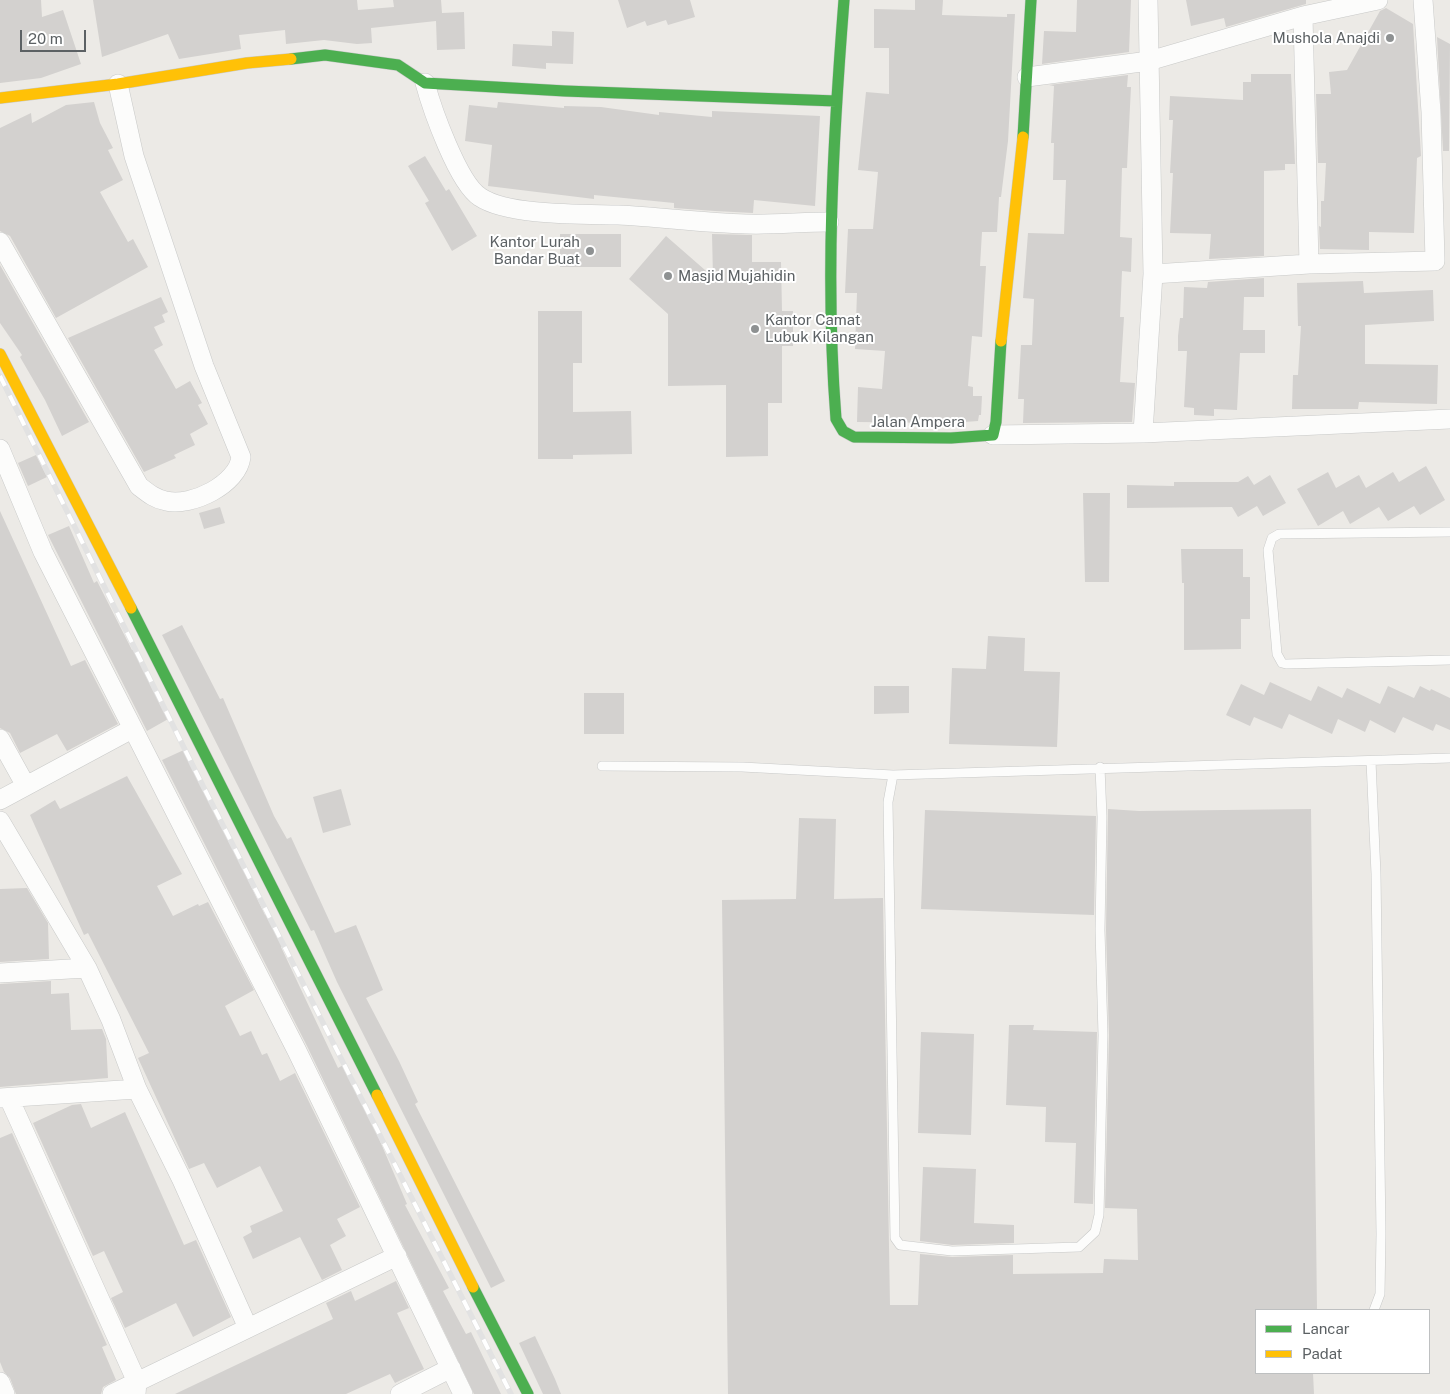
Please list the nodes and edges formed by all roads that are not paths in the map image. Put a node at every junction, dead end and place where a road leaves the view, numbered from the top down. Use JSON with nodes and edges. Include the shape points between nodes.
{"nodes":[{"id":1,"x":844,"y":0,"type":"edge"},
{"id":2,"x":1031,"y":0,"type":"edge"},
{"id":3,"x":1148,"y":0,"type":"edge"},
{"id":4,"x":1378,"y":0,"type":"edge"},
{"id":5,"x":1423,"y":0,"type":"edge"},
{"id":6,"x":1303,"y":16,"type":"junction"},
{"id":7,"x":1149,"y":61,"type":"junction"},
{"id":8,"x":1027,"y":76,"type":"junction"},
{"id":9,"x":425,"y":83,"type":"junction"},
{"id":10,"x":118,"y":84,"type":"junction"},
{"id":11,"x":0,"y":98,"type":"edge"},
{"id":12,"x":836,"y":101,"type":"junction"},
{"id":13,"x":829,"y":222,"type":"junction"},
{"id":14,"x":0,"y":242,"type":"edge"},
{"id":15,"x":1442,"y":260,"type":"edge"},
{"id":16,"x":1308,"y":264,"type":"junction"},
{"id":17,"x":1153,"y":274,"type":"junction"},
{"id":18,"x":0,"y":354,"type":"edge"},
{"id":19,"x":1450,"y":418,"type":"edge"},
{"id":20,"x":1143,"y":432,"type":"junction"},
{"id":21,"x":993,"y":435,"type":"junction"},
{"id":22,"x":0,"y":449,"type":"edge"},
{"id":23,"x":1450,"y":532,"type":"edge"},
{"id":24,"x":1450,"y":660,"type":"edge"},
{"id":25,"x":132,"y":728,"type":"junction"},
{"id":26,"x":0,"y":739,"type":"edge"},
{"id":27,"x":1450,"y":758,"type":"edge"},
{"id":28,"x":1371,"y":761,"type":"junction"},
{"id":29,"x":602,"y":766,"type":"dead end"},
{"id":30,"x":1100,"y":768,"type":"junction"},
{"id":31,"x":894,"y":775,"type":"junction"},
{"id":32,"x":26,"y":786,"type":"junction"},
{"id":33,"x":0,"y":800,"type":"edge"},
{"id":34,"x":0,"y":822,"type":"edge"},
{"id":35,"x":87,"y":968,"type":"junction"},
{"id":36,"x":0,"y":973,"type":"edge"},
{"id":37,"x":137,"y":1089,"type":"junction"},
{"id":38,"x":4,"y":1098,"type":"edge"},
{"id":39,"x":397,"y":1256,"type":"junction"},
{"id":40,"x":1374,"y":1309,"type":"edge"},
{"id":41,"x":248,"y":1328,"type":"junction"},
{"id":42,"x":451,"y":1368,"type":"junction"},
{"id":43,"x":0,"y":1382,"type":"edge"},
{"id":44,"x":137,"y":1388,"type":"edge"},
{"id":45,"x":5,"y":1394,"type":"edge"},
{"id":46,"x":112,"y":1394,"type":"edge"},
{"id":47,"x":400,"y":1394,"type":"edge"},
{"id":48,"x":463,"y":1394,"type":"edge"},
{"id":49,"x":528,"y":1394,"type":"edge"}],
"edges":[{"from":1,"to":12,"type":"street","name":"Jalan Ampera"},
{"from":2,"to":8,"type":"street"},
{"from":3,"to":7,"type":"street"},
{"from":4,"to":6,"type":"street"},
{"from":5,"to":15,"type":"street"},
{"from":6,"to":7,"type":"street"},
{"from":6,"to":16,"type":"street"},
{"from":7,"to":8,"type":"street"},
{"from":7,"to":17,"type":"street"},
{"from":8,"to":21,"type":"street"},
{"from":9,"to":10,"type":"street","via":[[398,65],[325,55],[247,63]]},
{"from":9,"to":12,"type":"street"},
{"from":9,"to":13,"type":"street","via":[[438,122],[469,189],[497,204],[568,214],[747,224]]},
{"from":10,"to":11,"type":"street"},
{"from":10,"to":14,"type":"street","via":[[134,156],[204,366],[241,457],[240,466],[232,478],[197,498],[169,502],[155,498],[139,486]]},
{"from":12,"to":13,"type":"street","name":"Jalan Ampera"},
{"from":13,"to":21,"type":"street","name":"Jalan Ampera","via":[[834,396],[839,428],[844,434],[854,437]]},
{"from":15,"to":16,"type":"street"},
{"from":16,"to":17,"type":"street"},
{"from":17,"to":20,"type":"street"},
{"from":18,"to":49,"type":"street","via":[[131,604]]},
{"from":19,"to":20,"type":"street"},
{"from":20,"to":21,"type":"street"},
{"from":22,"to":25,"type":"street","via":[[43,552]]},
{"from":23,"to":24,"type":"lane","via":[[1279,534],[1272,538],[1268,550],[1277,654],[1282,662]]},
{"from":25,"to":32,"type":"street"},
{"from":25,"to":39,"type":"street","via":[[297,1050]]},
{"from":26,"to":32,"type":"street"},
{"from":27,"to":28,"type":"lane"},
{"from":28,"to":30,"type":"lane"},
{"from":28,"to":40,"type":"lane","via":[[1376,874],[1381,1234],[1380,1294]]},
{"from":29,"to":31,"type":"lane","via":[[742,767]]},
{"from":30,"to":31,"type":"lane"},
{"from":30,"to":31,"type":"lane","via":[[1103,1035],[1099,1215],[1095,1232],[1079,1246],[1022,1249],[952,1251],[900,1246],[895,1238],[888,802]]},
{"from":32,"to":33,"type":"street"},
{"from":34,"to":35,"type":"street"},
{"from":35,"to":36,"type":"street"},
{"from":35,"to":37,"type":"street"},
{"from":37,"to":38,"type":"street"},
{"from":37,"to":41,"type":"street"},
{"from":38,"to":44,"type":"street"},
{"from":39,"to":41,"type":"street"},
{"from":39,"to":42,"type":"street"},
{"from":41,"to":44,"type":"street"},
{"from":42,"to":47,"type":"street"},
{"from":42,"to":48,"type":"street"},
{"from":43,"to":45,"type":"street"},
{"from":44,"to":46,"type":"street"}]}
